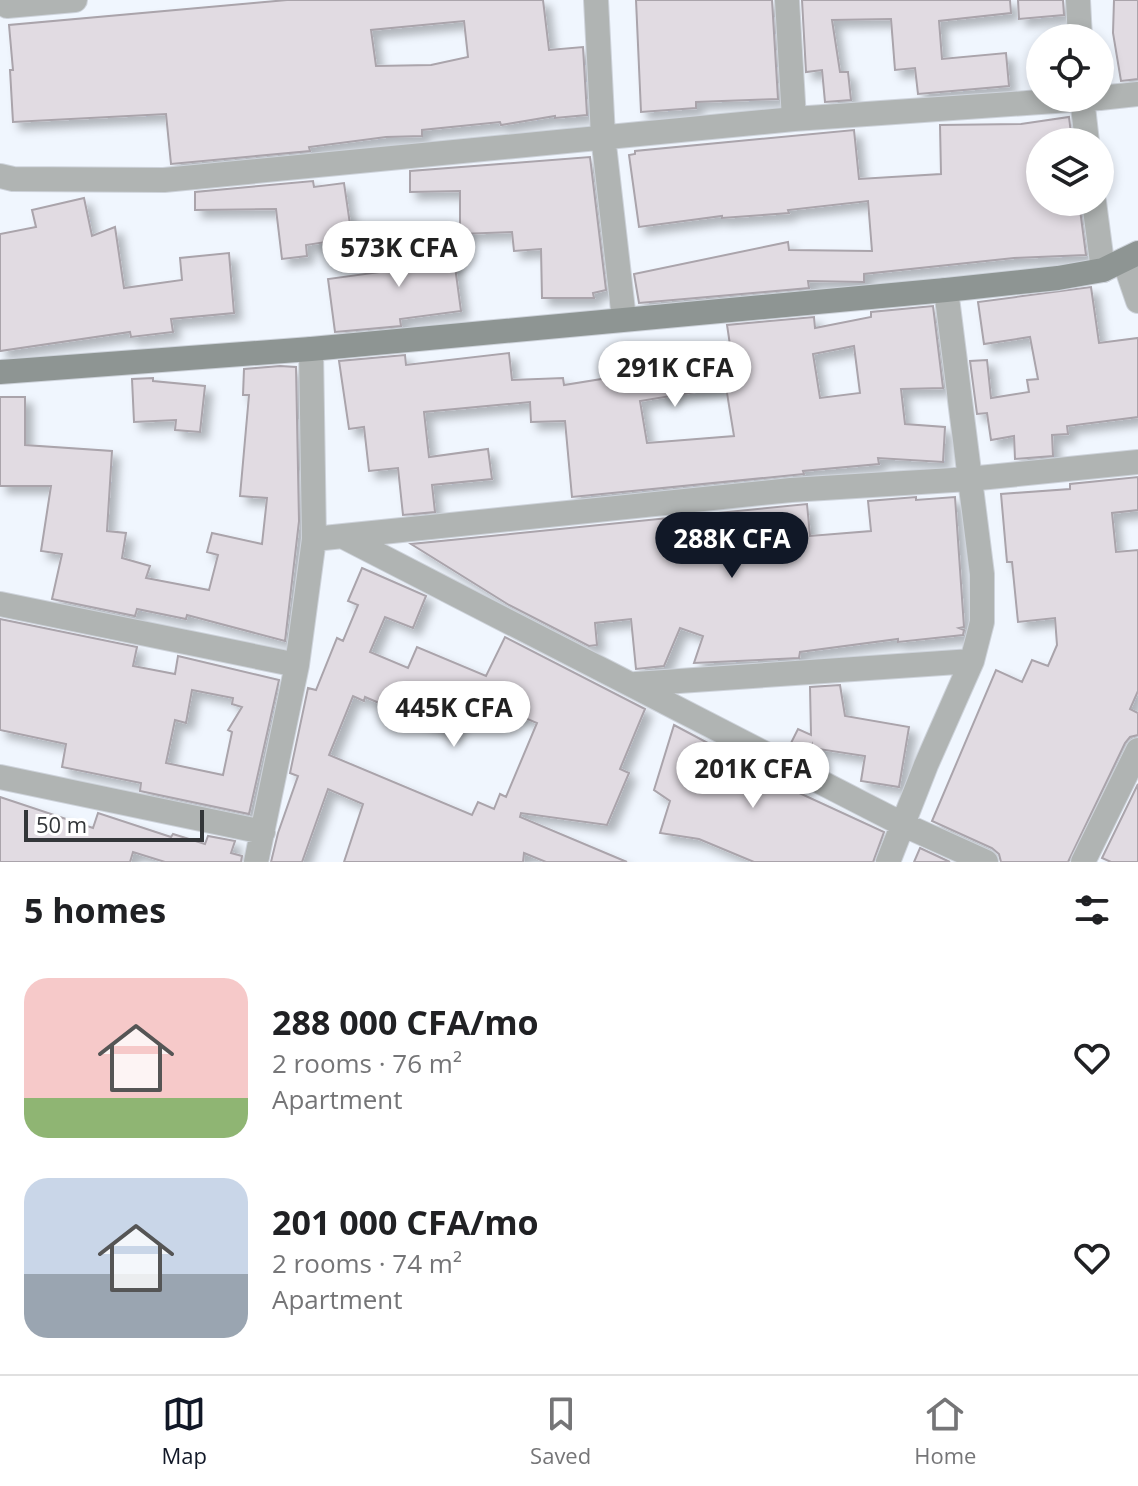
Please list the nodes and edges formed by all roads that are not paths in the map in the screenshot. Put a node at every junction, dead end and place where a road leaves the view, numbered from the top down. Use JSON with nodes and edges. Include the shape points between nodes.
{"nodes":[{"id":1,"x":75,"y":0,"type":"edge"},
{"id":2,"x":596,"y":0,"type":"edge"},
{"id":3,"x":787,"y":0,"type":"edge"},
{"id":4,"x":1078,"y":0,"type":"edge"},
{"id":5,"x":7,"y":6,"type":"dead end"},
{"id":6,"x":1079,"y":24,"type":"edge"},
{"id":7,"x":1138,"y":94,"type":"edge"},
{"id":8,"x":1114,"y":96,"type":"edge"},
{"id":9,"x":1026,"y":103,"type":"edge"},
{"id":10,"x":794,"y":119,"type":"junction"},
{"id":11,"x":603,"y":136,"type":"junction"},
{"id":12,"x":0,"y":176,"type":"edge"},
{"id":13,"x":1100,"y":216,"type":"edge"},
{"id":14,"x":1121,"y":261,"type":"edge"},
{"id":15,"x":946,"y":290,"type":"junction"},
{"id":16,"x":1138,"y":301,"type":"edge"},
{"id":17,"x":624,"y":319,"type":"junction"},
{"id":18,"x":311,"y":349,"type":"junction"},
{"id":19,"x":0,"y":372,"type":"edge"},
{"id":20,"x":1138,"y":462,"type":"edge"},
{"id":21,"x":969,"y":479,"type":"junction"},
{"id":22,"x":342,"y":536,"type":"junction"},
{"id":23,"x":314,"y":539,"type":"junction"},
{"id":24,"x":0,"y":604,"type":"edge"},
{"id":25,"x":972,"y":661,"type":"junction"},
{"id":26,"x":297,"y":665,"type":"junction"},
{"id":27,"x":635,"y":684,"type":"junction"},
{"id":28,"x":1138,"y":750,"type":"edge"},
{"id":29,"x":0,"y":777,"type":"edge"},
{"id":30,"x":902,"y":824,"type":"junction"},
{"id":31,"x":263,"y":832,"type":"junction"},
{"id":32,"x":256,"y":862,"type":"edge"},
{"id":33,"x":888,"y":862,"type":"edge"},
{"id":34,"x":986,"y":862,"type":"edge"},
{"id":35,"x":1083,"y":862,"type":"edge"}],
"edges":[{"from":1,"to":5,"type":"street"},
{"from":2,"to":11,"type":"street"},
{"from":3,"to":10,"type":"street"},
{"from":4,"to":6,"type":"street"},
{"from":7,"to":8,"type":"street"},
{"from":9,"to":10,"type":"street"},
{"from":10,"to":11,"type":"street"},
{"from":11,"to":12,"type":"street","via":[[164,180]]},
{"from":11,"to":17,"type":"street"},
{"from":13,"to":14,"type":"street"},
{"from":14,"to":15,"type":"street","via":[[1058,278]]},
{"from":14,"to":16,"type":"street"},
{"from":15,"to":17,"type":"street"},
{"from":15,"to":21,"type":"street"},
{"from":17,"to":18,"type":"street"},
{"from":18,"to":19,"type":"street"},
{"from":18,"to":23,"type":"street"},
{"from":20,"to":21,"type":"street"},
{"from":21,"to":22,"type":"street","via":[[791,490]]},
{"from":21,"to":25,"type":"street","via":[[982,574],[982,622]]},
{"from":22,"to":23,"type":"street"},
{"from":22,"to":27,"type":"street"},
{"from":23,"to":26,"type":"street"},
{"from":24,"to":26,"type":"street"},
{"from":25,"to":27,"type":"street"},
{"from":25,"to":30,"type":"street"},
{"from":26,"to":31,"type":"street"},
{"from":27,"to":30,"type":"street"},
{"from":28,"to":35,"type":"street"},
{"from":29,"to":31,"type":"street"},
{"from":30,"to":33,"type":"street"},
{"from":30,"to":34,"type":"street"},
{"from":31,"to":32,"type":"street"}]}
